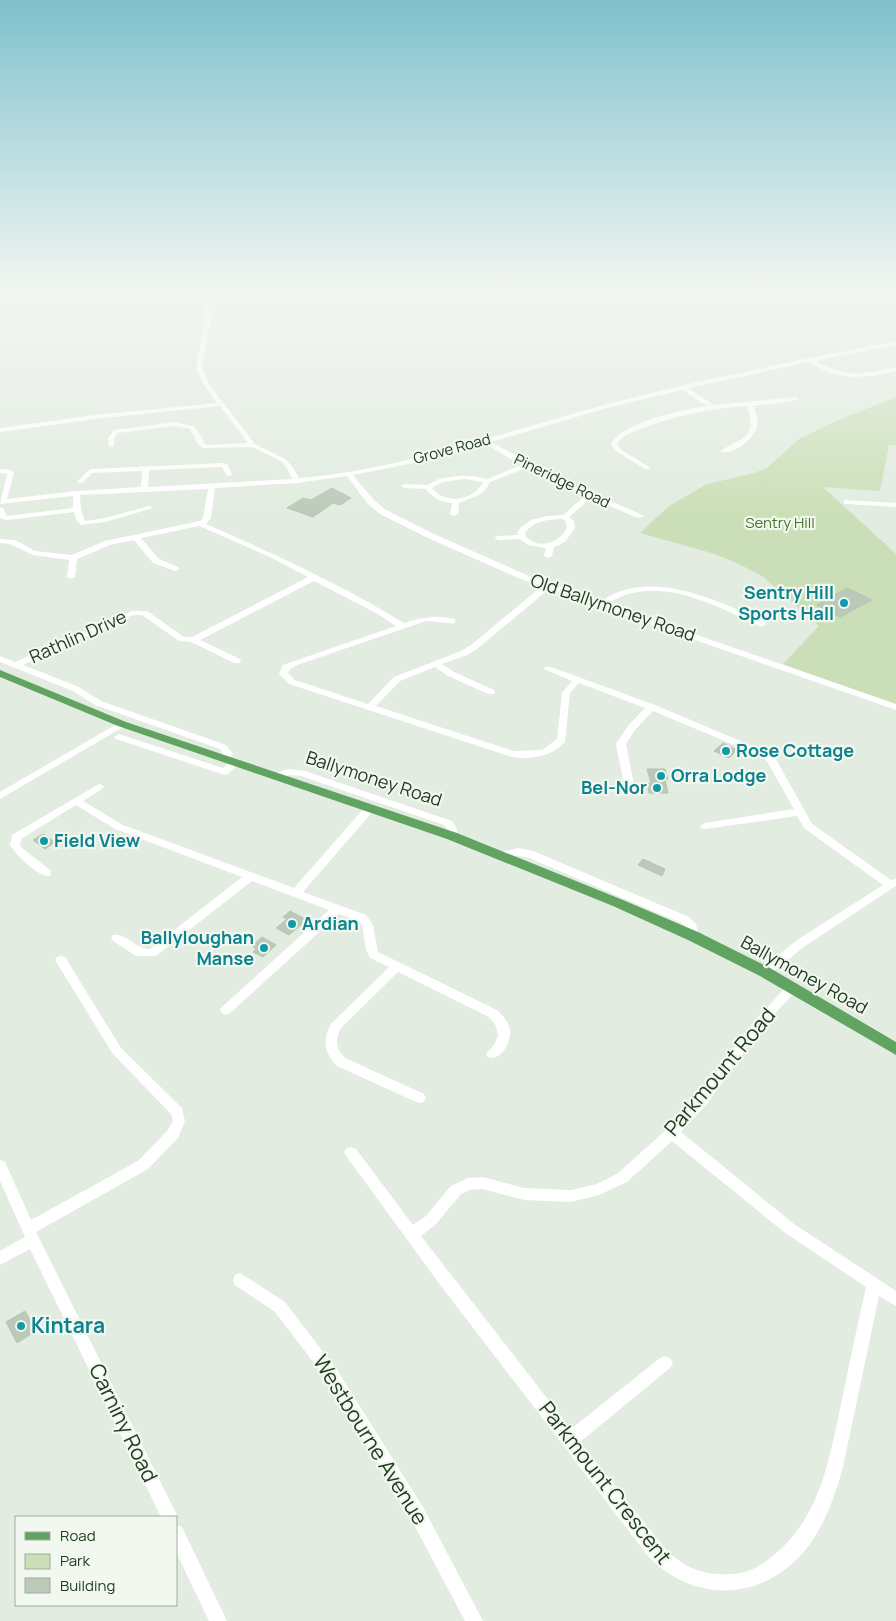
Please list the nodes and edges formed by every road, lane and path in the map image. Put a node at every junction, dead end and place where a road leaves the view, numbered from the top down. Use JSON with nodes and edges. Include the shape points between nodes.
{"nodes":[{"id":1,"x":199,"y":368,"type":"edge"},
{"id":2,"x":775,"y":368,"type":"edge"},
{"id":3,"x":822,"y":368,"type":"edge"},
{"id":4,"x":896,"y":369,"type":"edge"},
{"id":5,"x":683,"y":388,"type":"junction"},
{"id":6,"x":796,"y":399,"type":"dead end"},
{"id":7,"x":222,"y":404,"type":"junction"},
{"id":8,"x":750,"y":404,"type":"junction"},
{"id":9,"x":713,"y":407,"type":"junction"},
{"id":10,"x":0,"y":430,"type":"edge"},
{"id":11,"x":485,"y":441,"type":"junction"},
{"id":12,"x":253,"y":445,"type":"junction"},
{"id":13,"x":112,"y":446,"type":"dead end"},
{"id":14,"x":723,"y":451,"type":"dead end"},
{"id":15,"x":524,"y":466,"type":"junction"},
{"id":16,"x":146,"y":468,"type":"junction"},
{"id":17,"x":647,"y":468,"type":"dead end"},
{"id":18,"x":0,"y":471,"type":"edge"},
{"id":19,"x":349,"y":474,"type":"junction"},
{"id":20,"x":229,"y":475,"type":"dead end"},
{"id":21,"x":297,"y":481,"type":"junction"},
{"id":22,"x":488,"y":481,"type":"junction"},
{"id":23,"x":80,"y":482,"type":"dead end"},
{"id":24,"x":405,"y":486,"type":"dead end"},
{"id":25,"x":428,"y":487,"type":"junction"},
{"id":26,"x":212,"y":488,"type":"junction"},
{"id":27,"x":144,"y":490,"type":"junction"},
{"id":28,"x":76,"y":493,"type":"junction"},
{"id":29,"x":589,"y":496,"type":"junction"},
{"id":30,"x":2,"y":502,"type":"edge"},
{"id":31,"x":456,"y":502,"type":"junction"},
{"id":32,"x":847,"y":502,"type":"dead end"},
{"id":33,"x":896,"y":506,"type":"edge"},
{"id":34,"x":149,"y":508,"type":"dead end"},
{"id":35,"x":0,"y":510,"type":"edge"},
{"id":36,"x":77,"y":510,"type":"junction"},
{"id":37,"x":454,"y":514,"type":"dead end"},
{"id":38,"x":641,"y":516,"type":"dead end"},
{"id":39,"x":565,"y":517,"type":"junction"},
{"id":40,"x":200,"y":524,"type":"junction"},
{"id":41,"x":521,"y":537,"type":"junction"},
{"id":42,"x":137,"y":538,"type":"junction"},
{"id":43,"x":498,"y":538,"type":"dead end"},
{"id":44,"x":0,"y":541,"type":"edge"},
{"id":45,"x":550,"y":546,"type":"junction"},
{"id":46,"x":548,"y":556,"type":"dead end"},
{"id":47,"x":74,"y":558,"type":"junction"},
{"id":48,"x":175,"y":569,"type":"dead end"},
{"id":49,"x":71,"y":577,"type":"dead end"},
{"id":50,"x":315,"y":577,"type":"junction"},
{"id":51,"x":547,"y":586,"type":"junction"},
{"id":52,"x":601,"y":605,"type":"junction"},
{"id":53,"x":452,"y":621,"type":"dead end"},
{"id":54,"x":763,"y":624,"type":"dead end"},
{"id":55,"x":402,"y":626,"type":"junction"},
{"id":56,"x":193,"y":640,"type":"junction"},
{"id":57,"x":0,"y":660,"type":"edge"},
{"id":58,"x":237,"y":661,"type":"dead end"},
{"id":59,"x":436,"y":664,"type":"junction"},
{"id":60,"x":16,"y":665,"type":"junction"},
{"id":61,"x":548,"y":668,"type":"dead end"},
{"id":62,"x":0,"y":673,"type":"edge"},
{"id":63,"x":576,"y":680,"type":"junction"},
{"id":64,"x":76,"y":689,"type":"junction"},
{"id":65,"x":491,"y":692,"type":"dead end"},
{"id":66,"x":62,"y":699,"type":"junction"},
{"id":67,"x":896,"y":707,"type":"edge"},
{"id":68,"x":369,"y":708,"type":"junction"},
{"id":69,"x":652,"y":708,"type":"junction"},
{"id":70,"x":120,"y":730,"type":"junction"},
{"id":71,"x":230,"y":761,"type":"junction"},
{"id":72,"x":274,"y":776,"type":"junction"},
{"id":73,"x":99,"y":787,"type":"dead end"},
{"id":74,"x":630,"y":790,"type":"dead end"},
{"id":75,"x":0,"y":796,"type":"edge"},
{"id":76,"x":76,"y":801,"type":"junction"},
{"id":77,"x":370,"y":808,"type":"junction"},
{"id":78,"x":799,"y":812,"type":"junction"},
{"id":79,"x":705,"y":826,"type":"dead end"},
{"id":80,"x":452,"y":836,"type":"junction"},
{"id":81,"x":46,"y":873,"type":"dead end"},
{"id":82,"x":250,"y":876,"type":"junction"},
{"id":83,"x":893,"y":883,"type":"edge"},
{"id":84,"x":296,"y":892,"type":"junction"},
{"id":85,"x":338,"y":908,"type":"junction"},
{"id":86,"x":117,"y":938,"type":"dead end"},
{"id":87,"x":61,"y":960,"type":"dead end"},
{"id":88,"x":397,"y":966,"type":"junction"},
{"id":89,"x":764,"y":972,"type":"junction"},
{"id":90,"x":792,"y":988,"type":"junction"},
{"id":91,"x":226,"y":1010,"type":"dead end"},
{"id":92,"x":896,"y":1048,"type":"edge"},
{"id":93,"x":492,"y":1054,"type":"dead end"},
{"id":94,"x":420,"y":1098,"type":"dead end"},
{"id":95,"x":672,"y":1133,"type":"junction"},
{"id":96,"x":351,"y":1153,"type":"dead end"},
{"id":97,"x":0,"y":1166,"type":"edge"},
{"id":98,"x":31,"y":1234,"type":"junction"},
{"id":99,"x":412,"y":1234,"type":"junction"},
{"id":100,"x":0,"y":1258,"type":"edge"},
{"id":101,"x":240,"y":1280,"type":"dead end"},
{"id":102,"x":874,"y":1284,"type":"junction"},
{"id":103,"x":896,"y":1299,"type":"edge"},
{"id":104,"x":665,"y":1363,"type":"dead end"},
{"id":105,"x":570,"y":1440,"type":"junction"},
{"id":106,"x":169,"y":1516,"type":"edge"},
{"id":107,"x":178,"y":1537,"type":"edge"},
{"id":108,"x":218,"y":1621,"type":"edge"},
{"id":109,"x":474,"y":1621,"type":"edge"}],
"edges":[{"from":1,"to":7,"type":"street","via":[[206,384]]},
{"from":2,"to":5,"type":"street","name":"Grove Road"},
{"from":3,"to":4,"type":"street","via":[[844,376],[868,376]]},
{"from":5,"to":9,"type":"street"},
{"from":5,"to":11,"type":"street","name":"Grove Road"},
{"from":6,"to":8,"type":"street"},
{"from":7,"to":10,"type":"street"},
{"from":7,"to":12,"type":"street"},
{"from":8,"to":9,"type":"street"},
{"from":8,"to":14,"type":"street","via":[[754,422],[750,432],[740,445]]},
{"from":9,"to":17,"type":"street","via":[[664,417],[616,440],[614,446],[618,450]]},
{"from":11,"to":15,"type":"street","name":"Pineridge Road"},
{"from":11,"to":19,"type":"street","name":"Grove Road"},
{"from":12,"to":13,"type":"street","via":[[205,447],[193,428],[175,424],[116,431]]},
{"from":12,"to":21,"type":"street","via":[[283,460]]},
{"from":15,"to":22,"type":"street"},
{"from":15,"to":29,"type":"street","name":"Pineridge Road"},
{"from":16,"to":20,"type":"street","via":[[222,465],[226,466]]},
{"from":16,"to":23,"type":"street","via":[[90,471]]},
{"from":16,"to":27,"type":"street"},
{"from":18,"to":30,"type":"street","via":[[11,473]]},
{"from":19,"to":21,"type":"street","name":"Grove Road"},
{"from":19,"to":51,"type":"street","name":"Old Ballymoney Road","via":[[383,512]]},
{"from":21,"to":26,"type":"street","name":"Grove Road"},
{"from":22,"to":25,"type":"street","via":[[456,478]]},
{"from":22,"to":31,"type":"street","via":[[473,495]]},
{"from":24,"to":25,"type":"street"},
{"from":25,"to":31,"type":"street","via":[[440,499]]},
{"from":26,"to":27,"type":"street","name":"Grove Road"},
{"from":26,"to":40,"type":"street","via":[[207,518]]},
{"from":27,"to":28,"type":"street","name":"Grove Road"},
{"from":28,"to":30,"type":"street","name":"Grove Road"},
{"from":28,"to":36,"type":"street"},
{"from":29,"to":38,"type":"street","name":"Pineridge Road"},
{"from":29,"to":39,"type":"street"},
{"from":31,"to":37,"type":"street"},
{"from":32,"to":33,"type":"street"},
{"from":34,"to":36,"type":"street","via":[[88,523],[81,521]]},
{"from":35,"to":36,"type":"street","via":[[7,518]]},
{"from":39,"to":41,"type":"street","via":[[548,517],[532,523],[522,529]]},
{"from":39,"to":45,"type":"street","via":[[571,528],[561,541]]},
{"from":40,"to":42,"type":"street"},
{"from":40,"to":50,"type":"street"},
{"from":41,"to":43,"type":"street"},
{"from":41,"to":45,"type":"street","via":[[529,543]]},
{"from":42,"to":47,"type":"street","via":[[105,544]]},
{"from":42,"to":48,"type":"street","via":[[156,561]]},
{"from":44,"to":47,"type":"street","via":[[12,542],[32,553]]},
{"from":45,"to":46,"type":"street"},
{"from":47,"to":49,"type":"street"},
{"from":50,"to":55,"type":"street"},
{"from":50,"to":56,"type":"street"},
{"from":51,"to":52,"type":"street","name":"Old Ballymoney Road"},
{"from":51,"to":59,"type":"street","via":[[474,647]]},
{"from":52,"to":54,"type":"street","via":[[626,592],[661,589],[691,596]]},
{"from":52,"to":67,"type":"street","name":"Old Ballymoney Road"},
{"from":53,"to":55,"type":"street","via":[[430,618]]},
{"from":55,"to":68,"type":"street","via":[[294,663],[283,670],[285,677],[292,682]]},
{"from":56,"to":58,"type":"street","name":"Rathlin Drive"},
{"from":56,"to":60,"type":"street","name":"Rathlin Drive","via":[[182,639],[144,613],[137,612]]},
{"from":57,"to":60,"type":"street"},
{"from":59,"to":65,"type":"street"},
{"from":59,"to":68,"type":"street","via":[[397,679]]},
{"from":60,"to":64,"type":"street"},
{"from":61,"to":63,"type":"street"},
{"from":62,"to":66,"type":"main road","name":"Ballymoney Road"},
{"from":63,"to":68,"type":"street","via":[[566,693],[562,740],[553,749],[536,754],[512,754]]},
{"from":63,"to":69,"type":"street"},
{"from":64,"to":66,"type":"street"},
{"from":64,"to":71,"type":"street","via":[[98,703],[223,747]]},
{"from":66,"to":70,"type":"main road","name":"Ballymoney Road"},
{"from":69,"to":74,"type":"street","via":[[631,728],[621,744]]},
{"from":69,"to":78,"type":"street","via":[[766,755]]},
{"from":70,"to":71,"type":"main road","name":"Ballymoney Road"},
{"from":70,"to":75,"type":"street"},
{"from":71,"to":72,"type":"main road","name":"Ballymoney Road"},
{"from":72,"to":77,"type":"main road","name":"Ballymoney Road"},
{"from":72,"to":80,"type":"street","name":"Ballymoney Road","via":[[302,773],[448,823]]},
{"from":73,"to":76,"type":"street"},
{"from":76,"to":81,"type":"street","via":[[16,838],[18,850]]},
{"from":76,"to":82,"type":"street","via":[[120,827]]},
{"from":77,"to":80,"type":"main road","name":"Ballymoney Road"},
{"from":77,"to":84,"type":"street"},
{"from":78,"to":79,"type":"street"},
{"from":78,"to":83,"type":"street","via":[[814,831]]},
{"from":80,"to":89,"type":"main road","name":"Ballymoney Road","via":[[618,902]]},
{"from":82,"to":84,"type":"street"},
{"from":82,"to":86,"type":"street","via":[[152,953],[140,953]]},
{"from":83,"to":89,"type":"street","via":[[801,943]]},
{"from":84,"to":85,"type":"street"},
{"from":85,"to":88,"type":"street","via":[[367,921],[373,954]]},
{"from":85,"to":91,"type":"street"},
{"from":87,"to":98,"type":"street","via":[[117,1051],[177,1112],[178,1121],[176,1131],[143,1165]]},
{"from":88,"to":93,"type":"street","via":[[494,1014],[501,1021],[504,1037],[500,1048]]},
{"from":88,"to":94,"type":"street","via":[[338,1024],[330,1045],[340,1062]]},
{"from":89,"to":90,"type":"main road","name":"Ballymoney Road"},
{"from":90,"to":92,"type":"main road","name":"Ballymoney Road"},
{"from":90,"to":95,"type":"street","name":"Parkmount Road","via":[[760,1022],[702,1101]]},
{"from":95,"to":99,"type":"street","name":"Parkmount Road","via":[[622,1178],[591,1192],[561,1196],[524,1194],[483,1183],[462,1186],[431,1220]]},
{"from":95,"to":102,"type":"street","via":[[789,1228]]},
{"from":96,"to":99,"type":"street","name":"Parkmount Crescent"},
{"from":97,"to":98,"type":"street","name":"Carniny Road"},
{"from":98,"to":100,"type":"street"},
{"from":98,"to":106,"type":"street","name":"Carniny Road"},
{"from":99,"to":105,"type":"street","name":"Parkmount Crescent"},
{"from":101,"to":109,"type":"street","name":"Westbourne Avenue","via":[[280,1307],[332,1375],[417,1513]]},
{"from":102,"to":103,"type":"street"},
{"from":102,"to":105,"type":"street","name":"Parkmount Crescent","via":[[835,1471],[822,1506],[796,1547],[756,1576],[733,1583],[706,1583],[672,1568],[654,1550]]},
{"from":104,"to":105,"type":"street"},
{"from":107,"to":108,"type":"street"}]}
